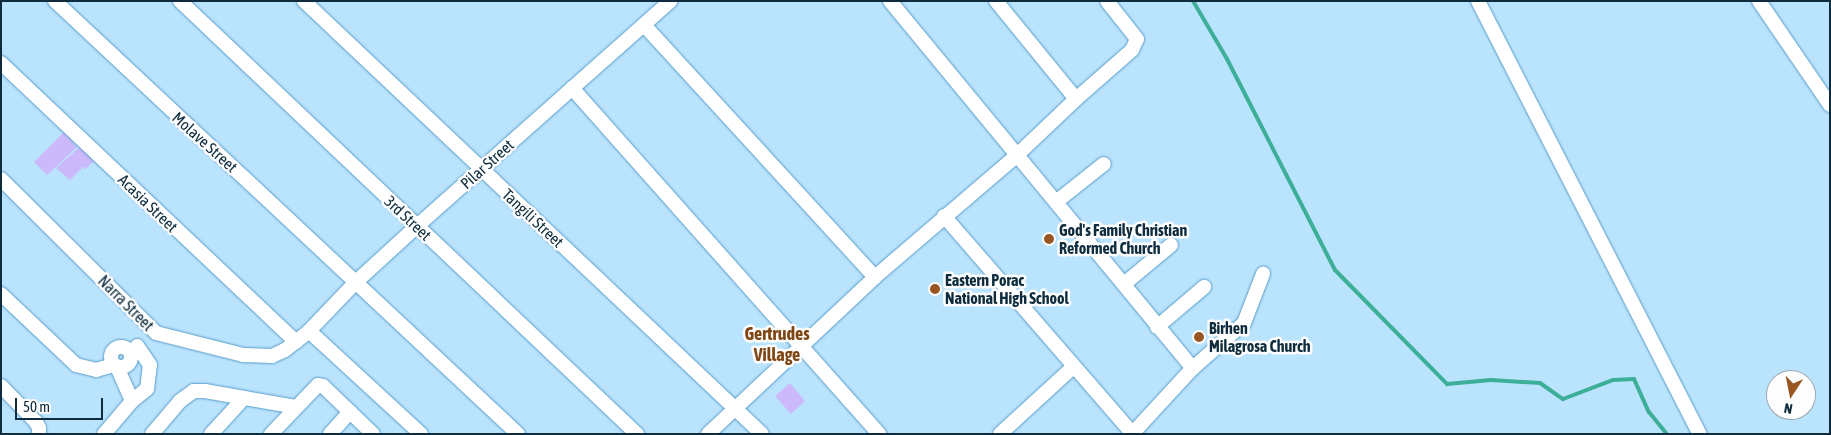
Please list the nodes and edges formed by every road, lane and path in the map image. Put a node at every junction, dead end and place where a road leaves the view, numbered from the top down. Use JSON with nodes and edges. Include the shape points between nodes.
{"nodes":[{"id":1,"x":56,"y":1,"type":"edge"},
{"id":2,"x":180,"y":1,"type":"edge"},
{"id":3,"x":304,"y":1,"type":"edge"},
{"id":4,"x":670,"y":1,"type":"edge"},
{"id":5,"x":890,"y":1,"type":"edge"},
{"id":6,"x":996,"y":1,"type":"edge"},
{"id":7,"x":1107,"y":1,"type":"edge"},
{"id":8,"x":1478,"y":1,"type":"edge"},
{"id":9,"x":1759,"y":1,"type":"edge"},
{"id":10,"x":644,"y":25,"type":"junction"},
{"id":11,"x":1,"y":63,"type":"edge"},
{"id":12,"x":572,"y":88,"type":"junction"},
{"id":13,"x":1076,"y":99,"type":"junction"},
{"id":14,"x":1830,"y":105,"type":"edge"},
{"id":15,"x":1016,"y":156,"type":"junction"},
{"id":16,"x":1104,"y":164,"type":"dead end"},
{"id":17,"x":481,"y":169,"type":"junction"},
{"id":18,"x":1,"y":179,"type":"edge"},
{"id":19,"x":1056,"y":202,"type":"junction"},
{"id":20,"x":944,"y":216,"type":"junction"},
{"id":21,"x":417,"y":226,"type":"junction"},
{"id":22,"x":1171,"y":245,"type":"dead end"},
{"id":23,"x":1263,"y":274,"type":"dead end"},
{"id":24,"x":875,"y":277,"type":"junction"},
{"id":25,"x":357,"y":281,"type":"junction"},
{"id":26,"x":1124,"y":284,"type":"junction"},
{"id":27,"x":1204,"y":287,"type":"dead end"},
{"id":28,"x":1,"y":294,"type":"edge"},
{"id":29,"x":1157,"y":327,"type":"junction"},
{"id":30,"x":309,"y":331,"type":"junction"},
{"id":31,"x":156,"y":333,"type":"junction"},
{"id":32,"x":296,"y":342,"type":"junction"},
{"id":33,"x":801,"y":347,"type":"junction"},
{"id":34,"x":134,"y":349,"type":"junction"},
{"id":35,"x":116,"y":366,"type":"junction"},
{"id":36,"x":1073,"y":366,"type":"junction"},
{"id":37,"x":1194,"y":368,"type":"junction"},
{"id":38,"x":3,"y":390,"type":"edge"},
{"id":39,"x":244,"y":398,"type":"junction"},
{"id":40,"x":132,"y":401,"type":"junction"},
{"id":41,"x":296,"y":407,"type":"junction"},
{"id":42,"x":735,"y":408,"type":"junction"},
{"id":43,"x":350,"y":412,"type":"junction"},
{"id":44,"x":1132,"y":433,"type":"edge"},
{"id":45,"x":38,"y":434,"type":"edge"},
{"id":46,"x":104,"y":434,"type":"edge"},
{"id":47,"x":152,"y":434,"type":"edge"},
{"id":48,"x":211,"y":434,"type":"edge"},
{"id":49,"x":270,"y":434,"type":"edge"},
{"id":50,"x":330,"y":434,"type":"edge"},
{"id":51,"x":373,"y":434,"type":"edge"},
{"id":52,"x":421,"y":434,"type":"edge"},
{"id":53,"x":518,"y":434,"type":"edge"},
{"id":54,"x":637,"y":434,"type":"edge"},
{"id":55,"x":708,"y":434,"type":"edge"},
{"id":56,"x":762,"y":434,"type":"edge"},
{"id":57,"x":879,"y":434,"type":"edge"},
{"id":58,"x":1000,"y":434,"type":"edge"},
{"id":59,"x":1700,"y":434,"type":"edge"}],
"edges":[{"from":1,"to":25,"type":"street","name":"Molave Street"},
{"from":2,"to":21,"type":"street","name":"3rd Street"},
{"from":3,"to":17,"type":"street","name":"Tangili Street"},
{"from":4,"to":10,"type":"street","name":"Pilar Street"},
{"from":5,"to":15,"type":"street"},
{"from":6,"to":13,"type":"street"},
{"from":7,"to":13,"type":"street","via":[[1137,39],[1132,50]]},
{"from":8,"to":59,"type":"street"},
{"from":9,"to":14,"type":"street"},
{"from":10,"to":12,"type":"street","name":"Pilar Street"},
{"from":10,"to":24,"type":"street"},
{"from":11,"to":32,"type":"street","name":"Acasia Street"},
{"from":12,"to":17,"type":"street","name":"Pilar Street"},
{"from":12,"to":33,"type":"street"},
{"from":13,"to":15,"type":"street"},
{"from":15,"to":19,"type":"street"},
{"from":15,"to":20,"type":"street"},
{"from":16,"to":19,"type":"street"},
{"from":17,"to":21,"type":"street","name":"Pilar Street"},
{"from":17,"to":42,"type":"street","name":"Tangili Street"},
{"from":18,"to":31,"type":"street","name":"Narra Street"},
{"from":19,"to":26,"type":"street"},
{"from":20,"to":24,"type":"street"},
{"from":20,"to":36,"type":"street"},
{"from":21,"to":25,"type":"street","name":"Pilar Street"},
{"from":21,"to":54,"type":"street","name":"3rd Street"},
{"from":22,"to":26,"type":"street"},
{"from":23,"to":37,"type":"street","via":[[1244,323]]},
{"from":24,"to":33,"type":"street"},
{"from":25,"to":30,"type":"street","name":"Pilar Street"},
{"from":25,"to":53,"type":"street","name":"Molave Street"},
{"from":26,"to":29,"type":"street"},
{"from":27,"to":29,"type":"street"},
{"from":28,"to":35,"type":"street","via":[[76,365],[96,370]]},
{"from":29,"to":37,"type":"street"},
{"from":30,"to":32,"type":"street","name":"Narra Street"},
{"from":30,"to":52,"type":"street"},
{"from":31,"to":32,"type":"street","name":"Narra Street","via":[[259,357],[278,353]]},
{"from":31,"to":34,"type":"street"},
{"from":33,"to":42,"type":"street"},
{"from":33,"to":57,"type":"street"},
{"from":34,"to":35,"type":"street","via":[[129,364]]},
{"from":34,"to":40,"type":"street","via":[[151,369],[147,389]]},
{"from":35,"to":40,"type":"street"},
{"from":36,"to":44,"type":"street"},
{"from":36,"to":58,"type":"street"},
{"from":37,"to":44,"type":"street"},
{"from":38,"to":45,"type":"street","via":[[36,422]]},
{"from":39,"to":41,"type":"street"},
{"from":39,"to":47,"type":"street","via":[[194,391],[180,401]]},
{"from":39,"to":48,"type":"street"},
{"from":40,"to":46,"type":"street"},
{"from":41,"to":43,"type":"street","via":[[318,385]]},
{"from":41,"to":49,"type":"street"},
{"from":42,"to":55,"type":"street"},
{"from":42,"to":56,"type":"street","name":"Tangili Street"},
{"from":43,"to":50,"type":"street"},
{"from":43,"to":51,"type":"street"}]}
